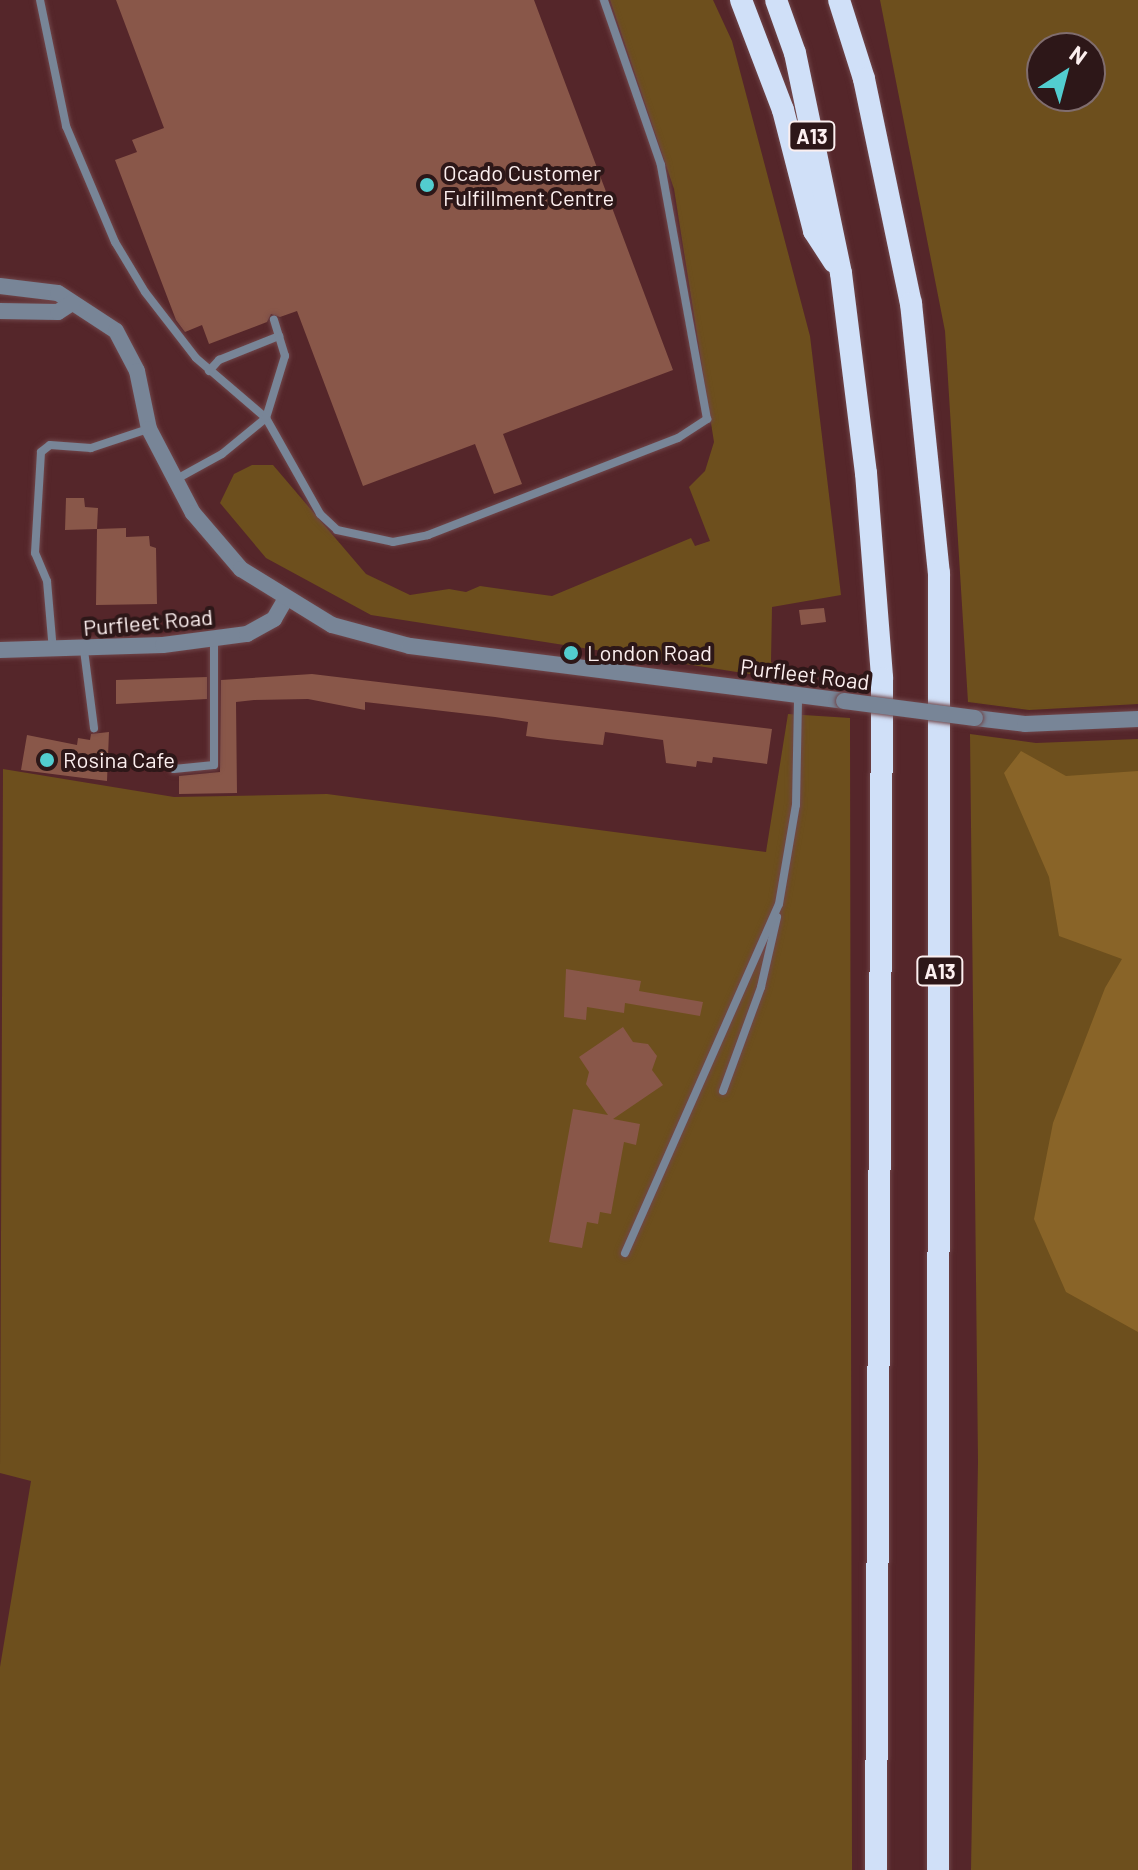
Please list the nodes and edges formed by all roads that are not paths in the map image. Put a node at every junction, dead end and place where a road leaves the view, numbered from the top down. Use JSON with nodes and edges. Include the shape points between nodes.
{"nodes":[{"id":1,"x":40,"y":0,"type":"edge"},
{"id":2,"x":604,"y":0,"type":"edge"},
{"id":3,"x":741,"y":0,"type":"edge"},
{"id":4,"x":776,"y":0,"type":"edge"},
{"id":5,"x":839,"y":0,"type":"edge"},
{"id":6,"x":841,"y":273,"type":"junction"},
{"id":7,"x":0,"y":286,"type":"edge"},
{"id":8,"x":72,"y":303,"type":"junction"},
{"id":9,"x":0,"y":311,"type":"edge"},
{"id":10,"x":274,"y":320,"type":"dead end"},
{"id":11,"x":279,"y":336,"type":"junction"},
{"id":12,"x":209,"y":371,"type":"junction"},
{"id":13,"x":266,"y":418,"type":"junction"},
{"id":14,"x":149,"y":429,"type":"junction"},
{"id":15,"x":172,"y":481,"type":"junction"},
{"id":16,"x":285,"y":600,"type":"junction"},
{"id":17,"x":214,"y":640,"type":"junction"},
{"id":18,"x":0,"y":650,"type":"edge"},
{"id":19,"x":84,"y":650,"type":"junction"},
{"id":20,"x":53,"y":651,"type":"junction"},
{"id":21,"x":798,"y":696,"type":"junction"},
{"id":22,"x":1138,"y":719,"type":"edge"},
{"id":23,"x":94,"y":728,"type":"dead end"},
{"id":24,"x":174,"y":769,"type":"dead end"},
{"id":25,"x":779,"y":904,"type":"junction"},
{"id":26,"x":723,"y":1091,"type":"dead end"},
{"id":27,"x":625,"y":1253,"type":"dead end"},
{"id":28,"x":876,"y":1870,"type":"edge"},
{"id":29,"x":938,"y":1870,"type":"edge"}],
"edges":[{"from":1,"to":12,"type":"lane","via":[[54,84],[90,183],[145,292]]},
{"from":2,"to":13,"type":"lane","via":[[661,165],[707,419],[678,438],[428,535],[393,542],[361,540],[337,530],[301,485]]},
{"from":3,"to":6,"type":"highway","via":[[783,110],[814,231]]},
{"from":4,"to":6,"type":"highway","number":"A13","via":[[795,53]]},
{"from":5,"to":29,"type":"highway","number":"A13","via":[[864,79],[911,303],[939,573]]},
{"from":6,"to":28,"type":"highway","number":"A13","via":[[866,473],[882,678]]},
{"from":7,"to":8,"type":"street","name":"Purfleet Road","via":[[58,293]]},
{"from":8,"to":9,"type":"street","via":[[58,312]]},
{"from":8,"to":14,"type":"street","name":"Purfleet Road","via":[[108,323],[126,345]]},
{"from":10,"to":11,"type":"lane"},
{"from":11,"to":12,"type":"lane","via":[[219,360]]},
{"from":11,"to":13,"type":"lane","via":[[283,373]]},
{"from":12,"to":13,"type":"lane"},
{"from":13,"to":15,"type":"lane","via":[[222,454]]},
{"from":14,"to":15,"type":"street","name":"Purfleet Road"},
{"from":14,"to":20,"type":"lane","via":[[91,448],[50,445],[41,452],[35,553],[47,581]]},
{"from":15,"to":16,"type":"street","name":"Purfleet Road","via":[[241,569]]},
{"from":16,"to":17,"type":"street","name":"Purfleet Road","via":[[261,630]]},
{"from":16,"to":21,"type":"street","name":"Purfleet Road","via":[[332,625],[394,643]]},
{"from":17,"to":19,"type":"street","name":"Purfleet Road"},
{"from":17,"to":24,"type":"lane","via":[[214,765]]},
{"from":18,"to":20,"type":"street","name":"Purfleet Road"},
{"from":19,"to":20,"type":"street","name":"Purfleet Road"},
{"from":19,"to":23,"type":"lane"},
{"from":21,"to":22,"type":"street","name":"Purfleet Road","bridge":true,"via":[[1025,724]]},
{"from":21,"to":25,"type":"lane","via":[[796,805]]},
{"from":25,"to":26,"type":"lane","via":[[761,987]]},
{"from":25,"to":27,"type":"lane"}]}
